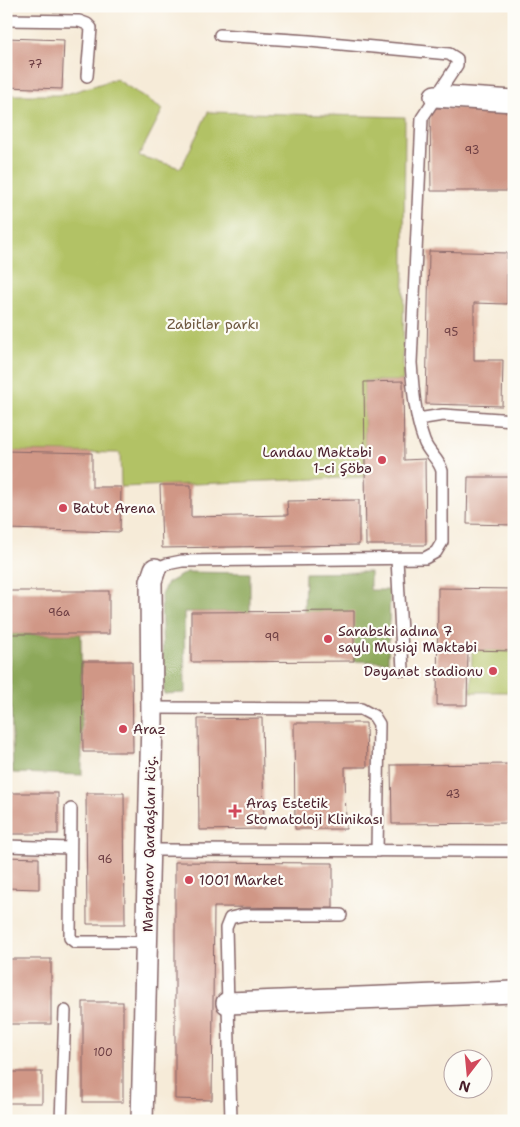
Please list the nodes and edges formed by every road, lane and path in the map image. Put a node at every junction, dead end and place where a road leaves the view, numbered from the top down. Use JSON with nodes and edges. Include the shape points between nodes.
{"nodes":[{"id":1,"x":6,"y":20,"type":"edge"},
{"id":2,"x":220,"y":35,"type":"dead end"},
{"id":3,"x":88,"y":76,"type":"dead end"},
{"id":4,"x":435,"y":96,"type":"junction"},
{"id":5,"x":514,"y":101,"type":"edge"},
{"id":6,"x":418,"y":419,"type":"junction"},
{"id":7,"x":514,"y":420,"type":"edge"},
{"id":8,"x":397,"y":558,"type":"junction"},
{"id":9,"x":155,"y":569,"type":"joint"},
{"id":10,"x":403,"y":670,"type":"dead end"},
{"id":11,"x":152,"y":708,"type":"junction"},
{"id":12,"x":70,"y":809,"type":"dead end"},
{"id":13,"x":6,"y":846,"type":"edge"},
{"id":14,"x":70,"y":848,"type":"junction"},
{"id":15,"x":150,"y":850,"type":"junction"},
{"id":16,"x":378,"y":851,"type":"junction"},
{"id":17,"x":514,"y":851,"type":"edge"},
{"id":18,"x":341,"y":915,"type":"dead end"},
{"id":19,"x":147,"y":942,"type":"junction"},
{"id":20,"x":514,"y":992,"type":"edge"},
{"id":21,"x":227,"y":1004,"type":"junction"},
{"id":22,"x":65,"y":1011,"type":"dead end"},
{"id":23,"x":61,"y":1121,"type":"edge"},
{"id":24,"x":142,"y":1121,"type":"edge"},
{"id":25,"x":231,"y":1121,"type":"edge"}],
"edges":[{"from":1,"to":3,"type":"lane","via":[[79,21],[87,24],[91,28]]},
{"from":2,"to":4,"type":"lane","via":[[449,54],[457,59],[457,65]]},
{"from":4,"to":5,"type":"street"},
{"from":4,"to":6,"type":"lane","via":[[422,118],[411,363]]},
{"from":6,"to":7,"type":"lane","via":[[443,415]]},
{"from":6,"to":8,"type":"lane","via":[[424,442],[440,463],[442,471],[442,542],[436,552],[425,558]]},
{"from":8,"to":9,"type":"lane","via":[[182,561]]},
{"from":8,"to":10,"type":"lane"},
{"from":9,"to":11,"type":"street","name":"Mərdanov Qardaşları küç.","via":[[151,581]]},
{"from":11,"to":15,"type":"street","name":"Mərdanov Qardaşları küç."},
{"from":11,"to":16,"type":"lane","via":[[361,709],[374,716],[378,724]]},
{"from":12,"to":14,"type":"lane"},
{"from":13,"to":14,"type":"lane"},
{"from":14,"to":19,"type":"lane","via":[[70,938],[75,942]]},
{"from":15,"to":16,"type":"lane"},
{"from":15,"to":19,"type":"street","name":"Mərdanov Qardaşları küç."},
{"from":16,"to":17,"type":"lane"},
{"from":18,"to":21,"type":"lane","via":[[244,914],[230,918],[226,928]]},
{"from":19,"to":24,"type":"street","name":"Mərdanov Qardaşları küç."},
{"from":20,"to":21,"type":"street"},
{"from":21,"to":25,"type":"lane"},
{"from":22,"to":23,"type":"lane"}]}
